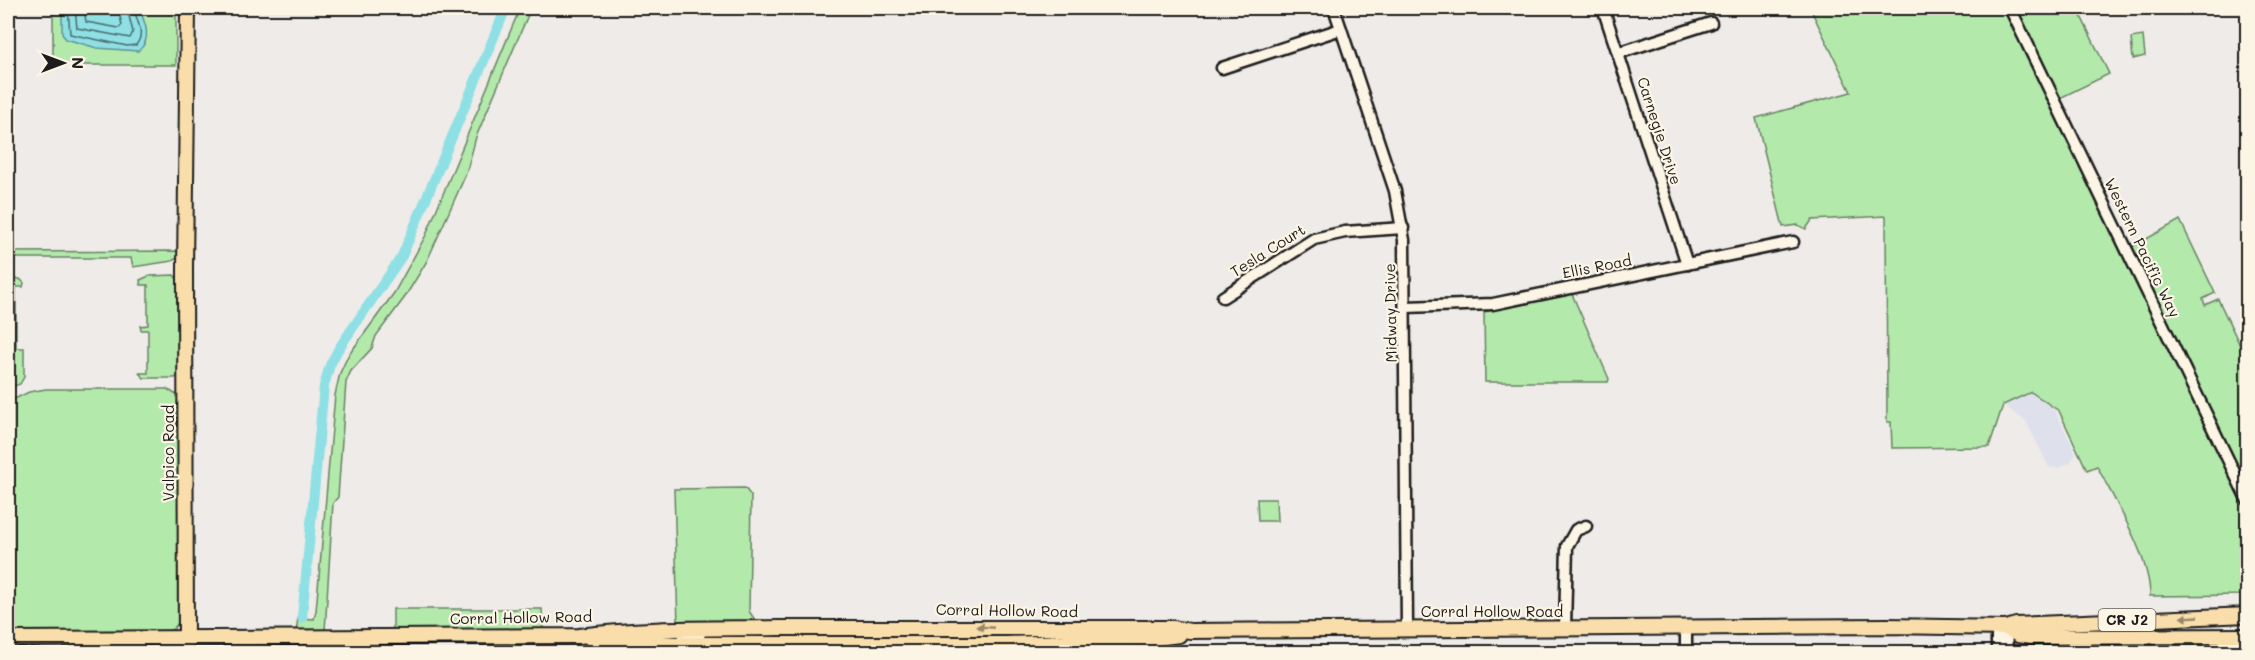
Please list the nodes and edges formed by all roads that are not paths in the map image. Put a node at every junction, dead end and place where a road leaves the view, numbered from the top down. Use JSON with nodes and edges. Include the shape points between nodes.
{"nodes":[{"id":1,"x":178,"y":8,"type":"edge"},
{"id":2,"x":188,"y":8,"type":"edge"},
{"id":3,"x":1334,"y":8,"type":"edge"},
{"id":4,"x":1603,"y":8,"type":"edge"},
{"id":5,"x":2010,"y":8,"type":"edge"},
{"id":6,"x":1711,"y":23,"type":"dead end"},
{"id":7,"x":1341,"y":29,"type":"junction"},
{"id":8,"x":1618,"y":53,"type":"junction"},
{"id":9,"x":1222,"y":68,"type":"dead end"},
{"id":10,"x":1403,"y":228,"type":"junction"},
{"id":11,"x":1793,"y":242,"type":"dead end"},
{"id":12,"x":1687,"y":264,"type":"junction"},
{"id":13,"x":184,"y":268,"type":"junction"},
{"id":14,"x":1223,"y":297,"type":"dead end"},
{"id":15,"x":1406,"y":307,"type":"junction"},
{"id":16,"x":2247,"y":501,"type":"edge"},
{"id":17,"x":1586,"y":526,"type":"dead end"},
{"id":18,"x":2243,"y":615,"type":"edge"},
{"id":19,"x":1686,"y":627,"type":"junction"},
{"id":20,"x":819,"y":628,"type":"junction"},
{"id":21,"x":1565,"y":628,"type":"junction"},
{"id":22,"x":2002,"y":628,"type":"junction"},
{"id":23,"x":1027,"y":629,"type":"junction"},
{"id":24,"x":1407,"y":629,"type":"junction"},
{"id":25,"x":1190,"y":631,"type":"junction"},
{"id":26,"x":579,"y":636,"type":"junction"},
{"id":27,"x":2243,"y":636,"type":"edge"},
{"id":28,"x":186,"y":638,"type":"junction"},
{"id":29,"x":8,"y":639,"type":"edge"},
{"id":30,"x":711,"y":643,"type":"junction"},
{"id":31,"x":1034,"y":647,"type":"edge"},
{"id":32,"x":677,"y":648,"type":"edge"},
{"id":33,"x":1018,"y":648,"type":"edge"},
{"id":34,"x":179,"y":652,"type":"edge"},
{"id":35,"x":186,"y":652,"type":"edge"},
{"id":36,"x":694,"y":652,"type":"edge"},
{"id":37,"x":1686,"y":652,"type":"edge"},
{"id":38,"x":1997,"y":652,"type":"edge"},
{"id":39,"x":2007,"y":652,"type":"edge"}],
"edges":[{"from":1,"to":13,"type":"main road","name":"Valpico Road"},
{"from":2,"to":13,"type":"main road","name":"Valpico Road"},
{"from":3,"to":7,"type":"street","name":"Midway Drive"},
{"from":4,"to":8,"type":"street","name":"Carnegie Drive"},
{"from":5,"to":16,"type":"street","name":"Western Pacific Way"},
{"from":6,"to":8,"type":"street"},
{"from":7,"to":9,"type":"street"},
{"from":7,"to":10,"type":"street","name":"Midway Drive","via":[[1395,191]]},
{"from":8,"to":12,"type":"street","name":"Carnegie Drive"},
{"from":10,"to":14,"type":"street","name":"Tesla Court","via":[[1345,231],[1314,239]]},
{"from":10,"to":15,"type":"street","name":"Midway Drive"},
{"from":11,"to":12,"type":"street","name":"Ellis Road"},
{"from":12,"to":15,"type":"street","name":"Ellis Road","via":[[1493,304]]},
{"from":13,"to":28,"type":"main road","name":"Valpico Road"},
{"from":15,"to":24,"type":"street","name":"Midway Drive"},
{"from":17,"to":21,"type":"street","via":[[1576,530],[1567,546]]},
{"from":18,"to":22,"type":"main road","name":"Corral Hollow Road","number":"CR J2","one_way":true},
{"from":18,"to":27,"type":"main road","via":[[2235,626]]},
{"from":19,"to":21,"type":"main road","name":"Corral Hollow Road","number":"CR J2"},
{"from":19,"to":22,"type":"main road","name":"Corral Hollow Road","number":"CR J2"},
{"from":19,"to":37,"type":"street"},
{"from":23,"to":20,"type":"main road","name":"Corral Hollow Road","number":"CR J2","one_way":true},
{"from":20,"to":26,"type":"main road","name":"Corral Hollow Road","number":"CR J2"},
{"from":20,"to":32,"type":"street","via":[[792,633],[691,635],[682,638]]},
{"from":21,"to":24,"type":"main road","name":"Corral Hollow Road","number":"CR J2"},
{"from":22,"to":27,"type":"main road","name":"Corral Hollow Road","number":"CR J2","via":[[2030,637]]},
{"from":22,"to":38,"type":"street"},
{"from":22,"to":39,"type":"street"},
{"from":23,"to":25,"type":"main road","name":"Corral Hollow Road","number":"CR J2"},
{"from":23,"to":31,"type":"street"},
{"from":23,"to":33,"type":"street"},
{"from":24,"to":25,"type":"main road","name":"Corral Hollow Road","number":"CR J2"},
{"from":25,"to":31,"type":"main road","via":[[1173,637]]},
{"from":26,"to":28,"type":"main road","name":"Corral Hollow Road","number":"CR J2"},
{"from":26,"to":32,"type":"main road"},
{"from":28,"to":29,"type":"main road","name":"Corral Hollow Road","number":"CR J2"},
{"from":28,"to":34,"type":"main road","name":"Valpico Road"},
{"from":28,"to":35,"type":"main road","name":"Valpico Road"},
{"from":30,"to":32,"type":"main road"},
{"from":30,"to":33,"type":"main road"},
{"from":30,"to":36,"type":"street"},
{"from":31,"to":33,"type":"main road"}]}
